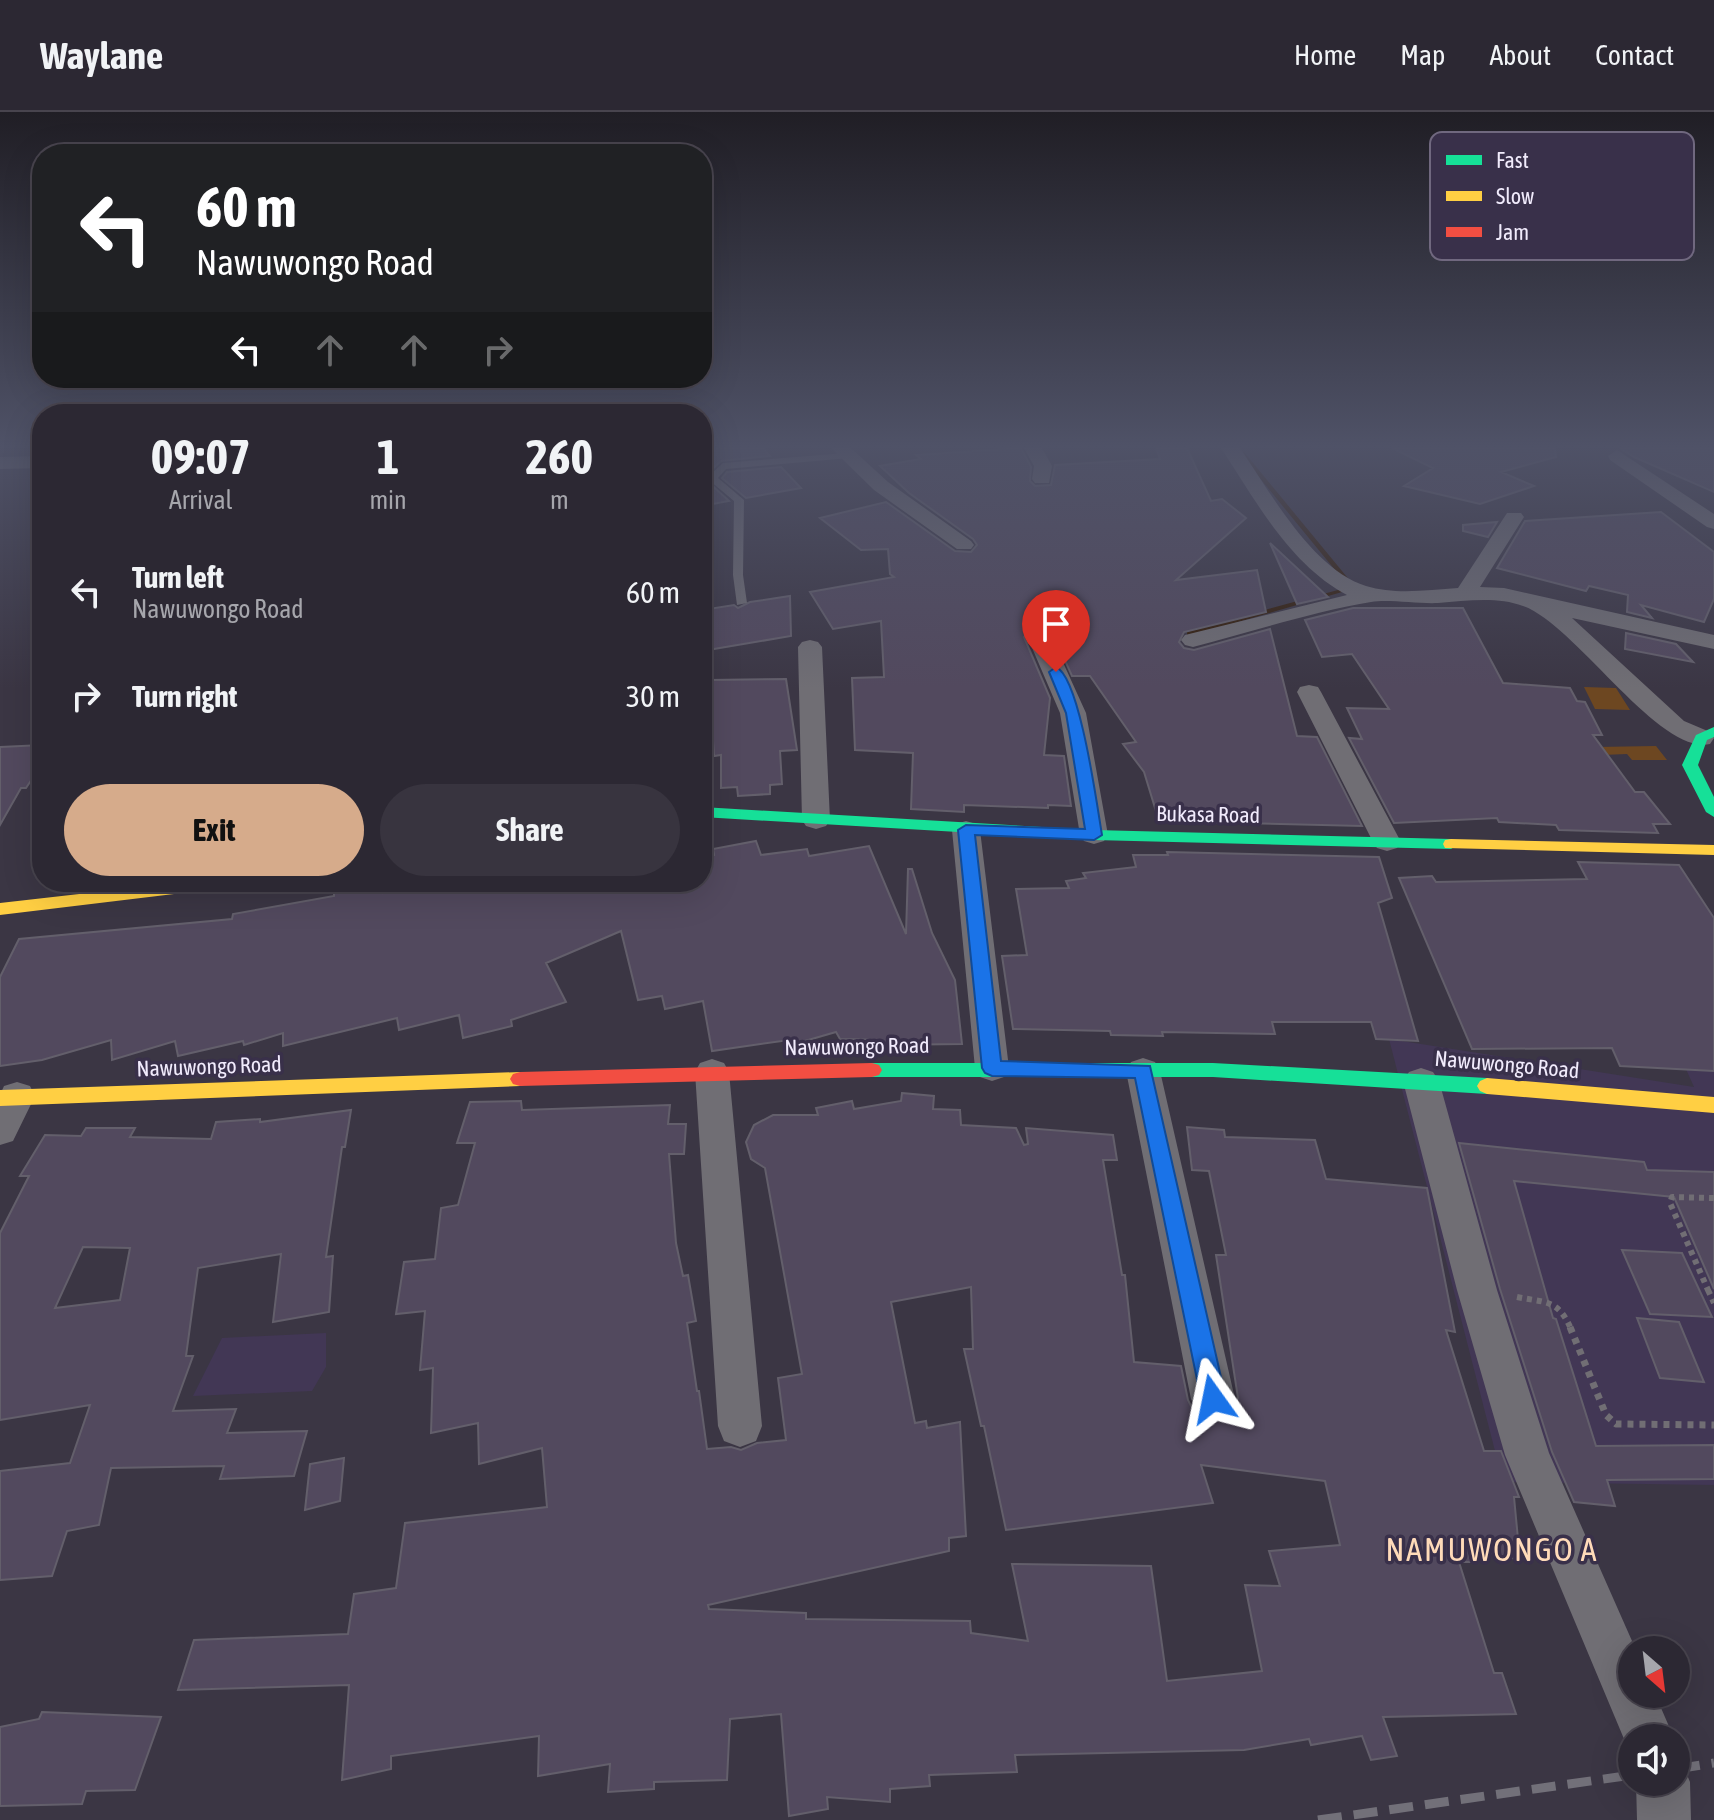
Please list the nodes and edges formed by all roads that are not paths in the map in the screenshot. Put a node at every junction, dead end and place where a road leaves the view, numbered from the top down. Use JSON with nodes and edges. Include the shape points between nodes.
{"nodes":[{"id":1,"x":739,"y":528,"type":"edge"},
{"id":2,"x":940,"y":528,"type":"edge"},
{"id":3,"x":1289,"y":528,"type":"edge"},
{"id":4,"x":1507,"y":528,"type":"edge"},
{"id":5,"x":964,"y":545,"type":"dead end"},
{"id":6,"x":1465,"y":594,"type":"junction"},
{"id":7,"x":1373,"y":595,"type":"junction"},
{"id":8,"x":741,"y":603,"type":"dead end"},
{"id":9,"x":1538,"y":603,"type":"junction"},
{"id":10,"x":1039,"y":636,"type":"dead end"},
{"id":11,"x":1193,"y":640,"type":"dead end"},
{"id":12,"x":1714,"y":642,"type":"edge"},
{"id":13,"x":810,"y":647,"type":"dead end"},
{"id":14,"x":1309,"y":692,"type":"dead end"},
{"id":15,"x":1708,"y":735,"type":"edge"},
{"id":16,"x":1714,"y":812,"type":"edge"},
{"id":17,"x":712,"y":813,"type":"edge"},
{"id":18,"x":816,"y":820,"type":"junction"},
{"id":19,"x":966,"y":830,"type":"junction"},
{"id":20,"x":1094,"y":835,"type":"junction"},
{"id":21,"x":1387,"y":842,"type":"junction"},
{"id":22,"x":1714,"y":850,"type":"edge"},
{"id":23,"x":146,"y":892,"type":"edge"},
{"id":24,"x":0,"y":909,"type":"edge"},
{"id":25,"x":992,"y":1068,"type":"junction"},
{"id":26,"x":1143,"y":1071,"type":"junction"},
{"id":27,"x":712,"y":1072,"type":"junction"},
{"id":28,"x":1421,"y":1081,"type":"junction"},
{"id":29,"x":9,"y":1097,"type":"edge"},
{"id":30,"x":1714,"y":1105,"type":"edge"},
{"id":31,"x":0,"y":1131,"type":"edge"},
{"id":32,"x":1213,"y":1399,"type":"dead end"},
{"id":33,"x":740,"y":1426,"type":"dead end"},
{"id":34,"x":1642,"y":1724,"type":"edge"},
{"id":35,"x":1663,"y":1796,"type":"edge"},
{"id":36,"x":1664,"y":1820,"type":"edge"}],
"edges":[{"from":1,"to":8,"type":"lane"},
{"from":2,"to":5,"type":"street"},
{"from":3,"to":7,"type":"street","via":[[1314,562],[1344,586]]},
{"from":4,"to":6,"type":"street"},
{"from":6,"to":7,"type":"street"},
{"from":6,"to":9,"type":"street"},
{"from":7,"to":11,"type":"street"},
{"from":9,"to":12,"type":"street"},
{"from":9,"to":15,"type":"street","via":[[1675,726]]},
{"from":10,"to":20,"type":"street","via":[[1073,713]]},
{"from":13,"to":18,"type":"street"},
{"from":14,"to":21,"type":"street"},
{"from":15,"to":16,"type":"street","via":[[1690,765]]},
{"from":17,"to":18,"type":"street","name":"Bukasa Road"},
{"from":18,"to":19,"type":"street","name":"Bukasa Road"},
{"from":19,"to":20,"type":"street","name":"Bukasa Road"},
{"from":19,"to":25,"type":"street"},
{"from":20,"to":21,"type":"street","name":"Bukasa Road"},
{"from":21,"to":22,"type":"street","name":"Bukasa Road"},
{"from":23,"to":24,"type":"street"},
{"from":25,"to":26,"type":"street","name":"Nawuwongo Road"},
{"from":25,"to":27,"type":"street","name":"Nawuwongo Road"},
{"from":26,"to":28,"type":"street","name":"Nawuwongo Road"},
{"from":26,"to":32,"type":"street"},
{"from":27,"to":29,"type":"street","name":"Nawuwongo Road"},
{"from":27,"to":33,"type":"street"},
{"from":28,"to":30,"type":"street","name":"Nawuwongo Road"},
{"from":28,"to":34,"type":"street","via":[[1527,1455]]},
{"from":29,"to":31,"type":"street"},
{"from":35,"to":36,"type":"street"}]}
